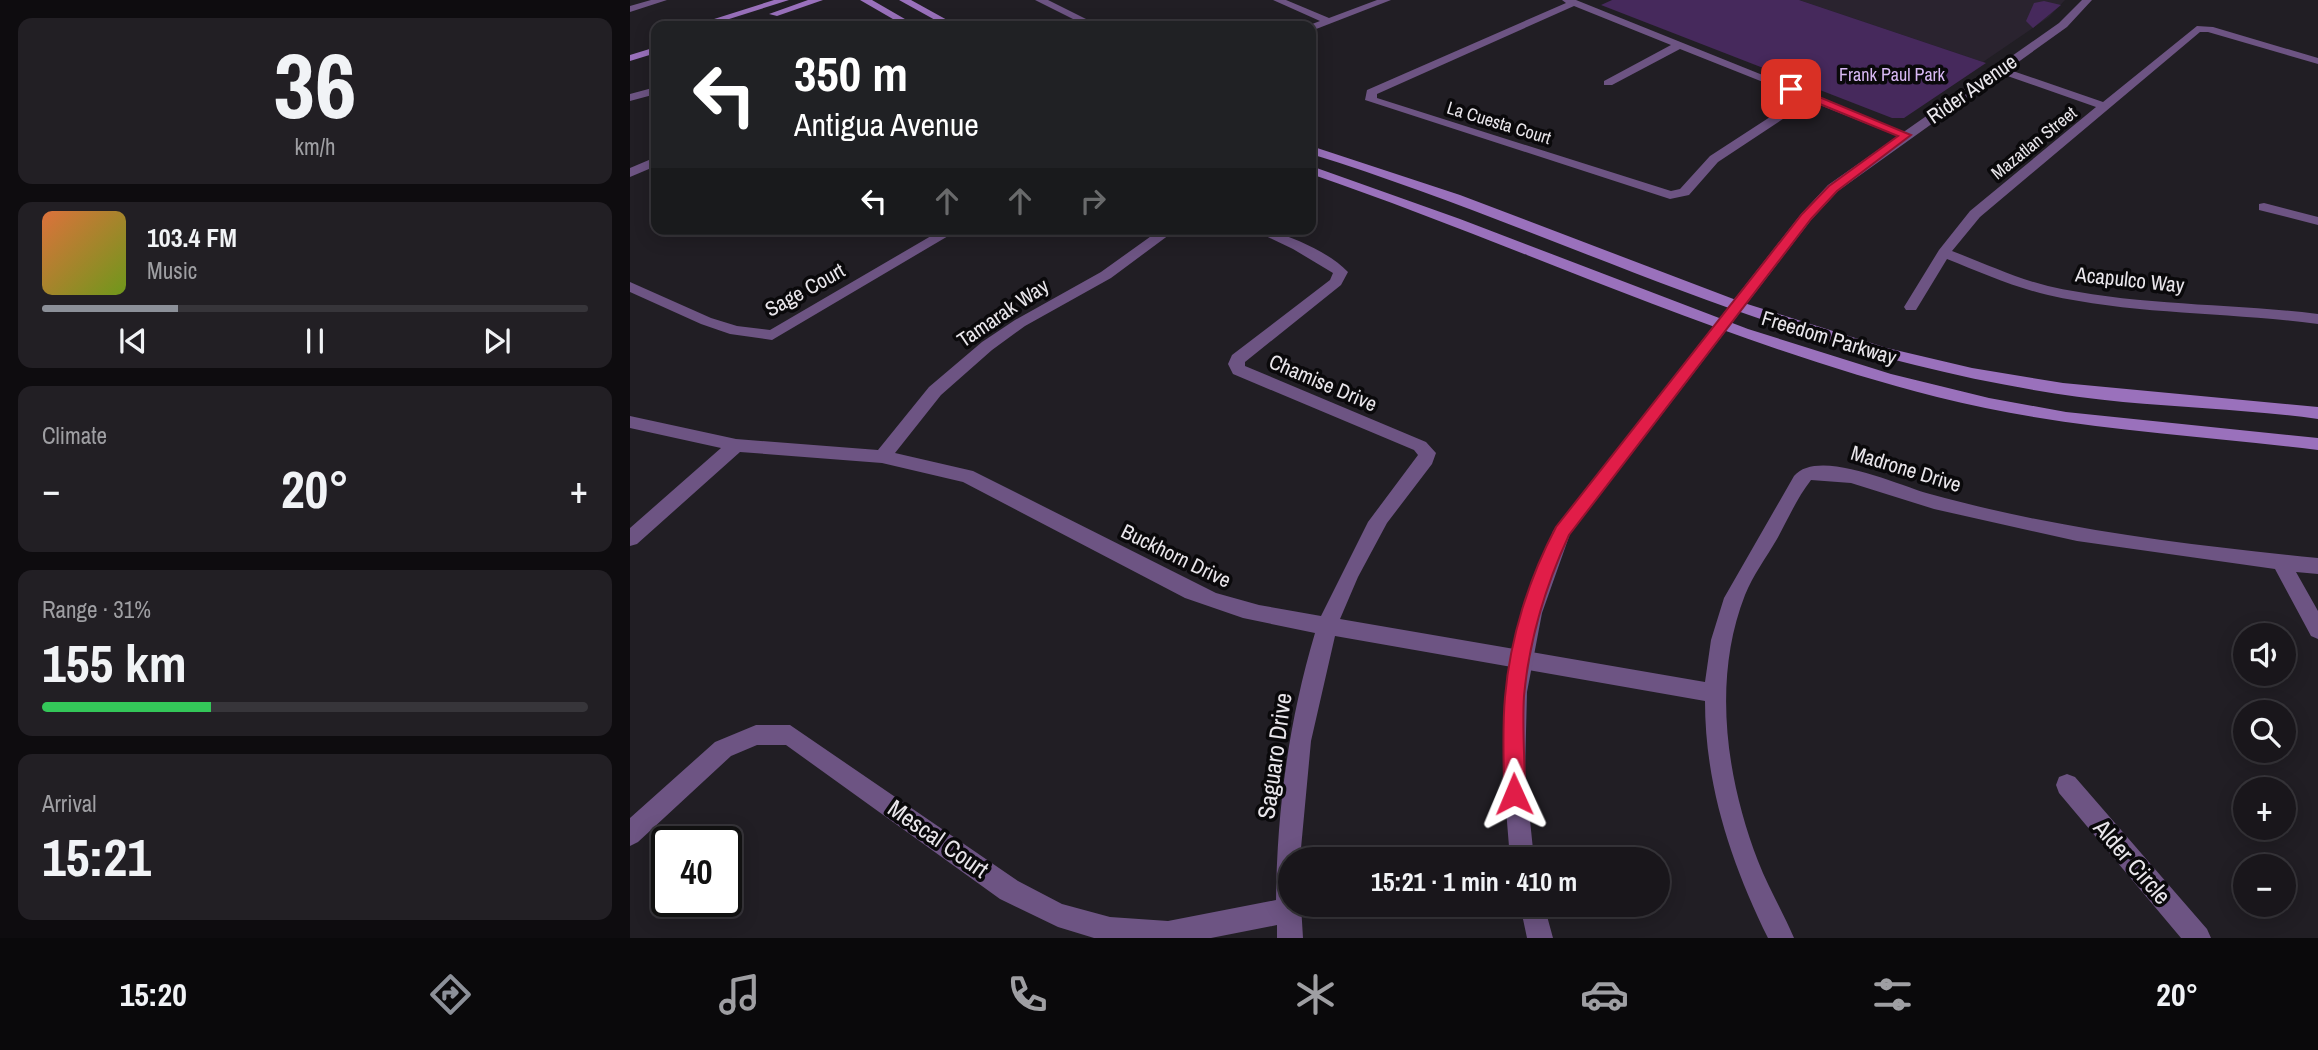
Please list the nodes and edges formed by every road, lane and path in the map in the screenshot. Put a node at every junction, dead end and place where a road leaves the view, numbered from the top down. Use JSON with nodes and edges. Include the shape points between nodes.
{"nodes":[{"id":1,"x":662,"y":0,"type":"edge"},
{"id":2,"x":784,"y":0,"type":"edge"},
{"id":3,"x":818,"y":0,"type":"edge"},
{"id":4,"x":865,"y":0,"type":"edge"},
{"id":5,"x":904,"y":0,"type":"edge"},
{"id":6,"x":1040,"y":0,"type":"edge"},
{"id":7,"x":1278,"y":0,"type":"edge"},
{"id":8,"x":1386,"y":0,"type":"edge"},
{"id":9,"x":2087,"y":0,"type":"edge"},
{"id":10,"x":1570,"y":1,"type":"edge"},
{"id":11,"x":630,"y":9,"type":"edge"},
{"id":12,"x":714,"y":21,"type":"edge"},
{"id":13,"x":749,"y":21,"type":"edge"},
{"id":14,"x":903,"y":21,"type":"edge"},
{"id":15,"x":944,"y":21,"type":"edge"},
{"id":16,"x":1084,"y":21,"type":"edge"},
{"id":17,"x":1328,"y":21,"type":"junction"},
{"id":18,"x":1316,"y":26,"type":"edge"},
{"id":19,"x":651,"y":41,"type":"edge"},
{"id":20,"x":1679,"y":45,"type":"junction"},
{"id":21,"x":630,"y":47,"type":"edge"},
{"id":22,"x":651,"y":52,"type":"edge"},
{"id":23,"x":630,"y":58,"type":"edge"},
{"id":24,"x":2318,"y":61,"type":"edge"},
{"id":25,"x":2000,"y":70,"type":"junction"},
{"id":26,"x":1608,"y":83,"type":"dead end"},
{"id":27,"x":651,"y":92,"type":"edge"},
{"id":28,"x":1810,"y":96,"type":"junction"},
{"id":29,"x":630,"y":98,"type":"edge"},
{"id":30,"x":2106,"y":107,"type":"junction"},
{"id":31,"x":1906,"y":135,"type":"junction"},
{"id":32,"x":1316,"y":152,"type":"edge"},
{"id":33,"x":651,"y":163,"type":"edge"},
{"id":34,"x":1316,"y":172,"type":"edge"},
{"id":35,"x":630,"y":173,"type":"edge"},
{"id":36,"x":2264,"y":207,"type":"dead end"},
{"id":37,"x":2318,"y":221,"type":"edge"},
{"id":38,"x":943,"y":235,"type":"edge"},
{"id":39,"x":1162,"y":235,"type":"edge"},
{"id":40,"x":1272,"y":235,"type":"edge"},
{"id":41,"x":1944,"y":253,"type":"junction"},
{"id":42,"x":630,"y":286,"type":"edge"},
{"id":43,"x":1738,"y":306,"type":"junction"},
{"id":44,"x":1911,"y":307,"type":"dead end"},
{"id":45,"x":2318,"y":319,"type":"edge"},
{"id":46,"x":1722,"y":324,"type":"junction"},
{"id":47,"x":2318,"y":413,"type":"edge"},
{"id":48,"x":630,"y":422,"type":"edge"},
{"id":49,"x":736,"y":444,"type":"junction"},
{"id":50,"x":2318,"y":444,"type":"edge"},
{"id":51,"x":882,"y":457,"type":"junction"},
{"id":52,"x":630,"y":539,"type":"edge"},
{"id":53,"x":2281,"y":563,"type":"junction"},
{"id":54,"x":2318,"y":566,"type":"edge"},
{"id":55,"x":1328,"y":626,"type":"junction"},
{"id":56,"x":2318,"y":630,"type":"edge"},
{"id":57,"x":1520,"y":659,"type":"junction"},
{"id":58,"x":1716,"y":693,"type":"junction"},
{"id":59,"x":2067,"y":785,"type":"dead end"},
{"id":60,"x":630,"y":834,"type":"edge"},
{"id":61,"x":1290,"y":847,"type":"edge"},
{"id":62,"x":1521,"y":847,"type":"edge"},
{"id":63,"x":1278,"y":911,"type":"edge"},
{"id":64,"x":1289,"y":917,"type":"edge"},
{"id":65,"x":1535,"y":917,"type":"edge"},
{"id":66,"x":1290,"y":938,"type":"edge"},
{"id":67,"x":1540,"y":938,"type":"edge"},
{"id":68,"x":1782,"y":938,"type":"edge"},
{"id":69,"x":2198,"y":938,"type":"edge"}],
"edges":[{"from":1,"to":11,"type":"street"},
{"from":2,"to":12,"type":"main road"},
{"from":3,"to":13,"type":"main road"},
{"from":4,"to":14,"type":"main road"},
{"from":5,"to":15,"type":"main road"},
{"from":6,"to":16,"type":"street"},
{"from":7,"to":17,"type":"street"},
{"from":8,"to":17,"type":"street"},
{"from":9,"to":25,"type":"street","name":"Rider Avenue","via":[[2063,25]]},
{"from":10,"to":20,"type":"street"},
{"from":10,"to":28,"type":"street","name":"La Cuesta Court","via":[[1371,92],[1371,100],[1670,195],[1684,192],[1714,159]]},
{"from":17,"to":18,"type":"street"},
{"from":19,"to":21,"type":"main road"},
{"from":20,"to":26,"type":"street"},
{"from":20,"to":28,"type":"street"},
{"from":22,"to":23,"type":"main road"},
{"from":24,"to":30,"type":"street","name":"Mazatlan Street","via":[[2197,29]]},
{"from":25,"to":30,"type":"street"},
{"from":25,"to":31,"type":"street","name":"Rider Avenue"},
{"from":27,"to":29,"type":"street"},
{"from":28,"to":31,"type":"street"},
{"from":30,"to":41,"type":"street","name":"Mazatlan Street","via":[[1975,214]]},
{"from":31,"to":43,"type":"street","name":"Rider Avenue","via":[[1833,188]]},
{"from":32,"to":43,"type":"main road","name":"Freedom Parkway","via":[[1452,196]]},
{"from":33,"to":35,"type":"street"},
{"from":34,"to":46,"type":"main road","name":"Freedom Parkway"},
{"from":36,"to":37,"type":"street"},
{"from":38,"to":42,"type":"street","name":"Sage Court","via":[[772,335],[716,325]]},
{"from":39,"to":51,"type":"street","name":"Tamarak Way","via":[[1106,275],[987,346],[935,391]]},
{"from":40,"to":55,"type":"street","name":"Chamise Drive","via":[[1341,272],[1336,282],[1238,359],[1239,370],[1420,446],[1427,453],[1376,525]]},
{"from":41,"to":44,"type":"street","name":"Mazatlan Street"},
{"from":41,"to":45,"type":"street","name":"Acapulco Way","via":[[2021,283],[2070,295]]},
{"from":43,"to":46,"type":"street","name":"Rider Avenue"},
{"from":43,"to":47,"type":"main road","name":"Freedom Parkway","via":[[1887,353],[2042,385]]},
{"from":46,"to":50,"type":"main road","name":"Freedom Parkway","via":[[1861,371],[2012,408],[2100,422]]},
{"from":46,"to":57,"type":"street","name":"Rider Avenue","via":[[1562,531],[1541,578]]},
{"from":48,"to":49,"type":"street","name":"Buckhorn Drive"},
{"from":49,"to":51,"type":"street","name":"Buckhorn Drive"},
{"from":49,"to":52,"type":"street"},
{"from":51,"to":55,"type":"street","name":"Buckhorn Drive","via":[[942,469],[990,486],[1230,608]]},
{"from":53,"to":54,"type":"street","name":"Madrone Drive"},
{"from":53,"to":56,"type":"street"},
{"from":53,"to":58,"type":"street","name":"Madrone Drive","via":[[2152,548],[2035,526],[1895,492],[1843,473],[1815,471],[1800,482],[1733,599]]},
{"from":55,"to":57,"type":"street","name":"Buckhorn Drive"},
{"from":55,"to":61,"type":"street","name":"Saguaro Drive","via":[[1308,694]]},
{"from":57,"to":58,"type":"street","name":"Buckhorn Drive"},
{"from":57,"to":62,"type":"street","name":"Rider Avenue","via":[[1513,738]]},
{"from":58,"to":68,"type":"street","name":"Madrone Drive","via":[[1729,809],[1752,878]]},
{"from":59,"to":69,"type":"street","name":"Alder Circle"},
{"from":60,"to":63,"type":"street","name":"Mescal Court","via":[[723,749],[756,735],[790,735],[1009,890],[1058,915],[1110,930],[1168,934]]},
{"from":64,"to":66,"type":"street","name":"Saguaro Drive"},
{"from":65,"to":67,"type":"street"}]}
